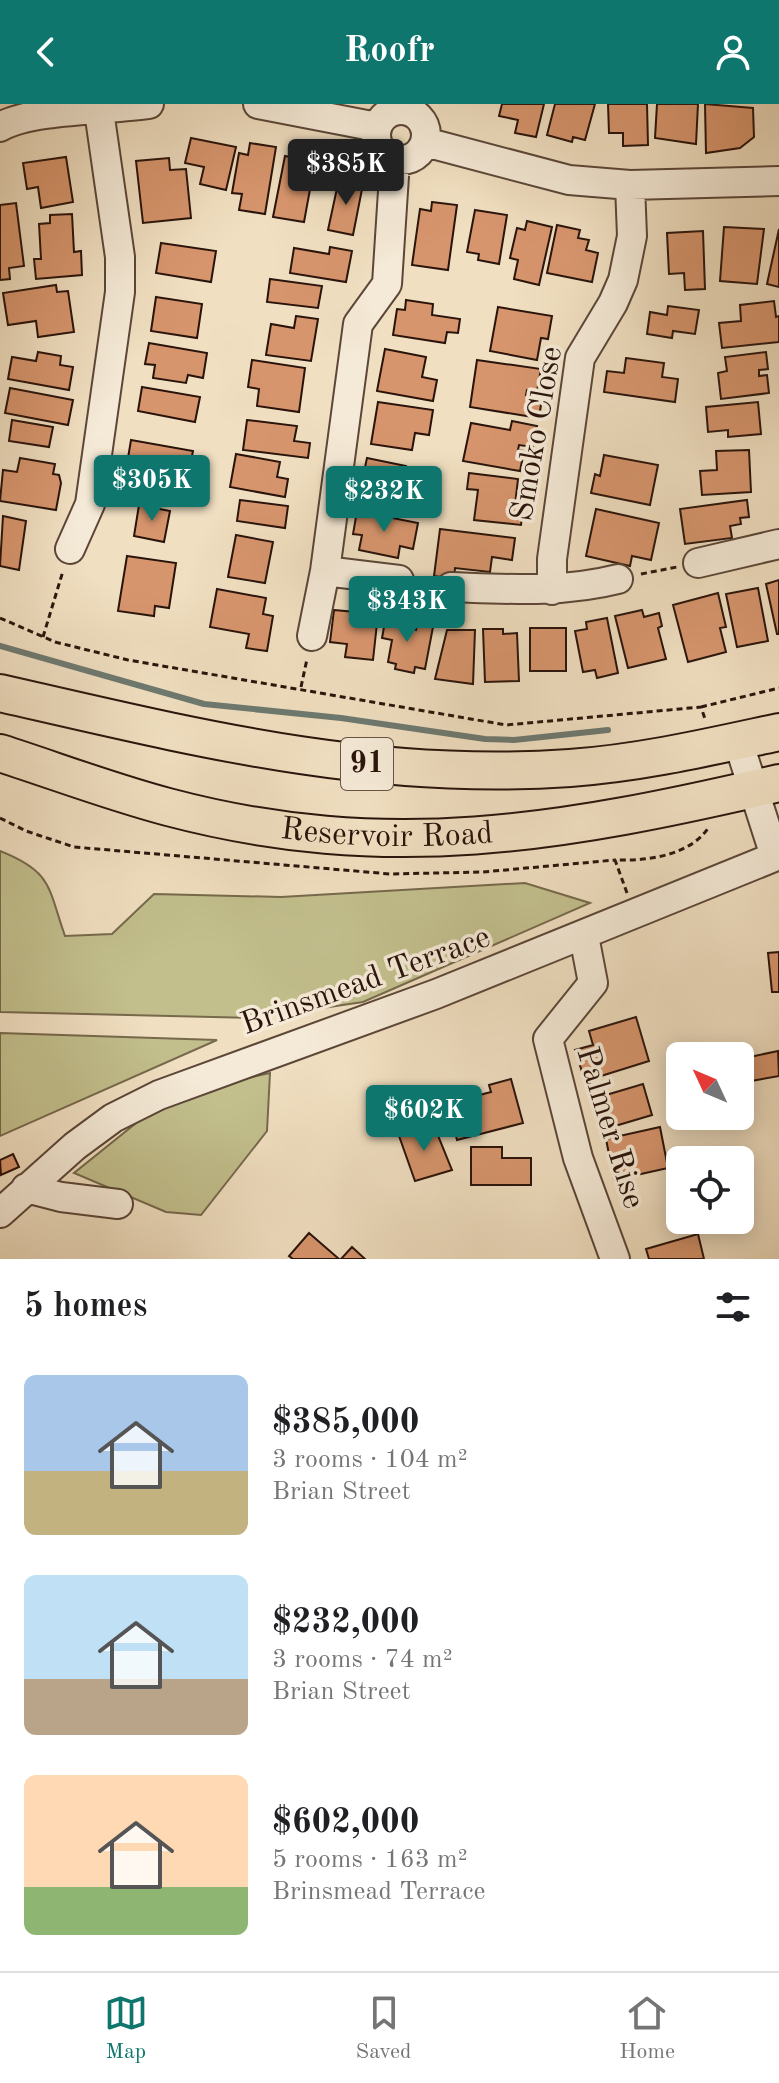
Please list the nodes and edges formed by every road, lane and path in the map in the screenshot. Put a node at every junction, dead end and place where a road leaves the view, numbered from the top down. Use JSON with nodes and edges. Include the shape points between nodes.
{"nodes":[{"id":1,"x":149,"y":104,"type":"edge"},
{"id":2,"x":258,"y":104,"type":"edge"},
{"id":3,"x":406,"y":107,"type":"edge"},
{"id":4,"x":99,"y":111,"type":"junction"},
{"id":5,"x":0,"y":127,"type":"edge"},
{"id":6,"x":377,"y":127,"type":"junction"},
{"id":7,"x":425,"y":142,"type":"junction"},
{"id":8,"x":395,"y":160,"type":"junction"},
{"id":9,"x":779,"y":181,"type":"edge"},
{"id":10,"x":630,"y":185,"type":"junction"},
{"id":11,"x":779,"y":544,"type":"edge"},
{"id":12,"x":70,"y":549,"type":"joint"},
{"id":13,"x":698,"y":563,"type":"joint"},
{"id":14,"x":325,"y":571,"type":"junction"},
{"id":15,"x":618,"y":579,"type":"joint"},
{"id":16,"x":399,"y":580,"type":"dead end"},
{"id":17,"x":451,"y":587,"type":"dead end"},
{"id":18,"x":552,"y":590,"type":"junction"},
{"id":19,"x":0,"y":618,"type":"edge"},
{"id":20,"x":312,"y":636,"type":"joint"},
{"id":21,"x":43,"y":637,"type":"junction"},
{"id":22,"x":301,"y":688,"type":"junction"},
{"id":23,"x":779,"y":688,"type":"edge"},
{"id":24,"x":0,"y":693,"type":"edge"},
{"id":25,"x":701,"y":707,"type":"junction"},
{"id":26,"x":779,"y":732,"type":"edge"},
{"id":27,"x":723,"y":733,"type":"junction"},
{"id":28,"x":0,"y":753,"type":"edge"},
{"id":29,"x":766,"y":786,"type":"edge"},
{"id":30,"x":711,"y":824,"type":"dead end"},
{"id":31,"x":777,"y":856,"type":"edge"},
{"id":32,"x":633,"y":892,"type":"dead end"},
{"id":33,"x":584,"y":936,"type":"junction"},
{"id":34,"x":26,"y":1188,"type":"junction"},
{"id":35,"x":118,"y":1204,"type":"dead end"},
{"id":36,"x":0,"y":1213,"type":"edge"},
{"id":37,"x":615,"y":1259,"type":"edge"}],
"edges":[{"from":1,"to":4,"type":"street"},
{"from":2,"to":6,"type":"street"},
{"from":3,"to":6,"type":"street","via":[[387,114]]},
{"from":3,"to":7,"type":"street","via":[[422,121]]},
{"from":4,"to":5,"type":"street","via":[[42,114]]},
{"from":4,"to":12,"type":"street","via":[[120,257],[120,292],[90,504]]},
{"from":6,"to":8,"type":"street","via":[[380,150]]},
{"from":7,"to":8,"type":"street","via":[[412,158]]},
{"from":7,"to":10,"type":"street","via":[[544,176]]},
{"from":8,"to":14,"type":"street","via":[[387,284],[358,324]]},
{"from":9,"to":10,"type":"street"},
{"from":10,"to":18,"type":"street","name":"Smoko Close","via":[[632,236],[623,280],[580,358]]},
{"from":11,"to":13,"type":"street"},
{"from":12,"to":21,"type":"path"},
{"from":13,"to":15,"type":"path"},
{"from":14,"to":16,"type":"street"},
{"from":14,"to":20,"type":"street"},
{"from":15,"to":18,"type":"street"},
{"from":17,"to":18,"type":"street"},
{"from":19,"to":21,"type":"path"},
{"from":20,"to":22,"type":"path"},
{"from":21,"to":22,"type":"path","via":[[143,663]]},
{"from":22,"to":25,"type":"path","via":[[506,725]]},
{"from":23,"to":25,"type":"path"},
{"from":24,"to":27,"type":"main road","name":"Reservoir Road","number":"91","via":[[204,740],[334,763],[568,768],[631,761]]},
{"from":25,"to":27,"type":"path"},
{"from":26,"to":27,"type":"main road","name":"Reservoir Road","number":"91"},
{"from":27,"to":29,"type":"street"},
{"from":28,"to":29,"type":"main road","name":"Reservoir Road","number":"91","via":[[168,807],[291,831],[362,838],[430,840],[561,828]]},
{"from":29,"to":31,"type":"street"},
{"from":30,"to":32,"type":"path","via":[[682,850],[638,861],[615,860],[624,890]]},
{"from":31,"to":33,"type":"street","name":"Brinsmead Terrace"},
{"from":33,"to":34,"type":"street","name":"Brinsmead Terrace","via":[[159,1095],[113,1118]]},
{"from":33,"to":37,"type":"street","name":"Palmer Rise","via":[[593,983],[548,1039],[578,1158]]},
{"from":34,"to":35,"type":"street"},
{"from":34,"to":36,"type":"street","name":"Brinsmead Terrace"}]}
